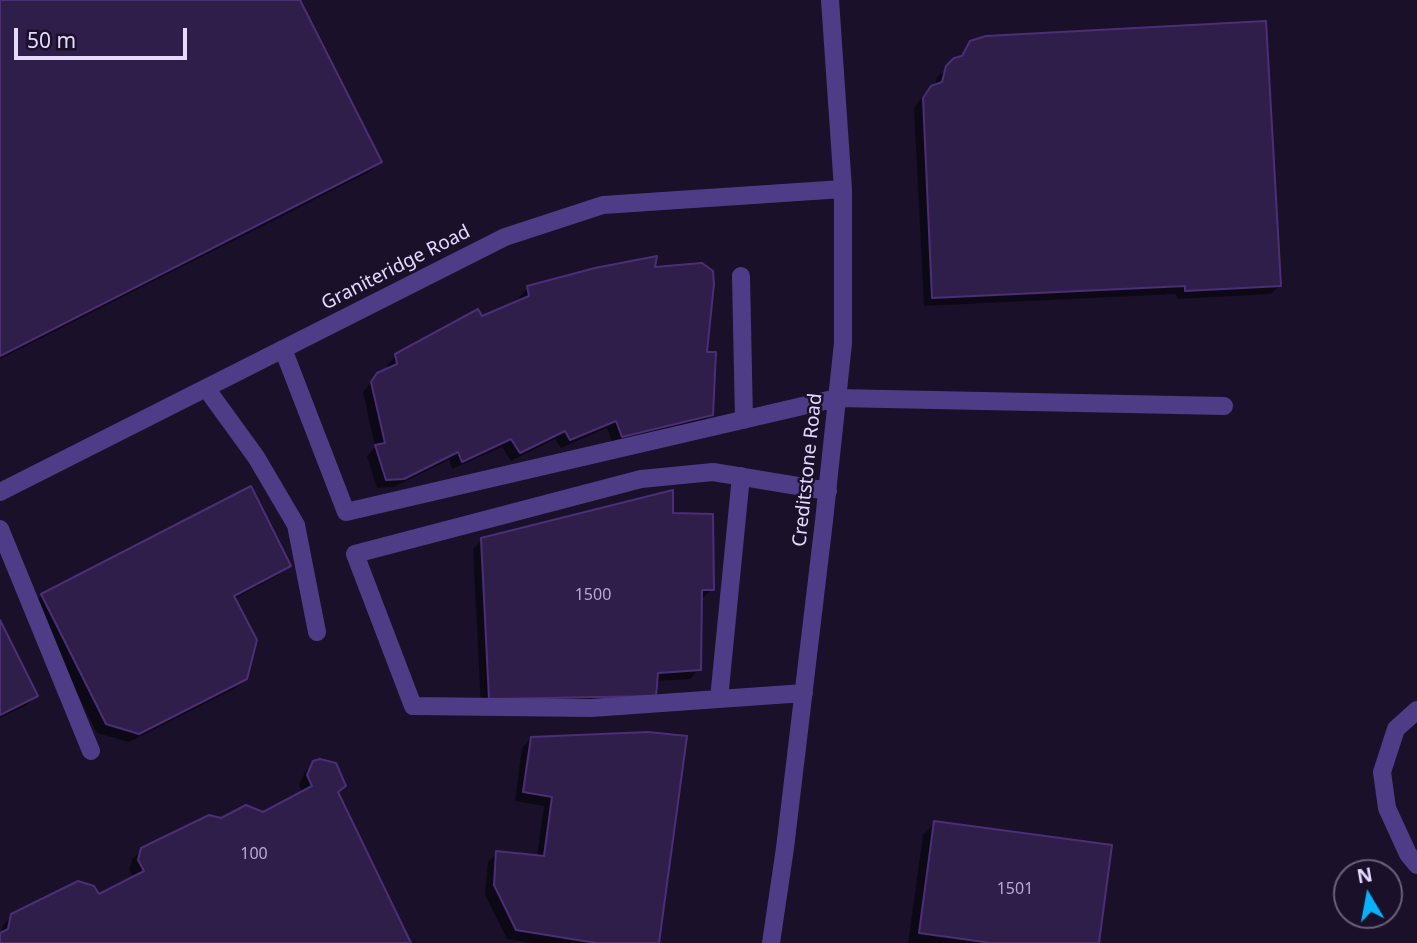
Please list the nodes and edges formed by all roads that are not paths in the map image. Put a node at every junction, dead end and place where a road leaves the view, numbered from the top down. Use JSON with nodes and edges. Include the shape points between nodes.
{"nodes":[{"id":1,"x":830,"y":0,"type":"edge"},
{"id":2,"x":843,"y":189,"type":"junction"},
{"id":3,"x":741,"y":275,"type":"dead end"},
{"id":4,"x":283,"y":349,"type":"junction"},
{"id":5,"x":206,"y":388,"type":"junction"},
{"id":6,"x":837,"y":398,"type":"junction"},
{"id":7,"x":1224,"y":406,"type":"dead end"},
{"id":8,"x":744,"y":420,"type":"junction"},
{"id":9,"x":741,"y":476,"type":"junction"},
{"id":10,"x":828,"y":491,"type":"junction"},
{"id":11,"x":0,"y":492,"type":"edge"},
{"id":12,"x":0,"y":529,"type":"edge"},
{"id":13,"x":17,"y":570,"type":"junction"},
{"id":14,"x":0,"y":579,"type":"edge"},
{"id":15,"x":317,"y":632,"type":"dead end"},
{"id":16,"x":804,"y":693,"type":"junction"},
{"id":17,"x":719,"y":699,"type":"junction"},
{"id":18,"x":1417,"y":710,"type":"edge"},
{"id":19,"x":91,"y":751,"type":"dead end"},
{"id":20,"x":1417,"y":865,"type":"edge"},
{"id":21,"x":771,"y":943,"type":"edge"}],
"edges":[{"from":1,"to":2,"type":"street","name":"Creditstone Road"},
{"from":2,"to":4,"type":"street","name":"Graniteridge Road","via":[[603,205],[505,237]]},
{"from":2,"to":6,"type":"street","name":"Creditstone Road","via":[[843,343]]},
{"from":3,"to":8,"type":"street"},
{"from":4,"to":5,"type":"street","name":"Graniteridge Road"},
{"from":4,"to":8,"type":"street","via":[[346,512]]},
{"from":5,"to":11,"type":"street","name":"Graniteridge Road"},
{"from":5,"to":15,"type":"street","via":[[256,457],[296,525]]},
{"from":6,"to":7,"type":"street"},
{"from":6,"to":8,"type":"street"},
{"from":6,"to":10,"type":"street","name":"Creditstone Road"},
{"from":9,"to":10,"type":"street"},
{"from":9,"to":17,"type":"street"},
{"from":9,"to":17,"type":"street","via":[[713,472],[641,479],[355,554],[413,706],[592,708]]},
{"from":10,"to":16,"type":"street","name":"Creditstone Road"},
{"from":12,"to":13,"type":"street"},
{"from":13,"to":14,"type":"street"},
{"from":13,"to":19,"type":"street"},
{"from":16,"to":17,"type":"street"},
{"from":16,"to":21,"type":"street","name":"Creditstone Road"},
{"from":18,"to":20,"type":"street","via":[[1396,729],[1382,772],[1387,808]]}]}
